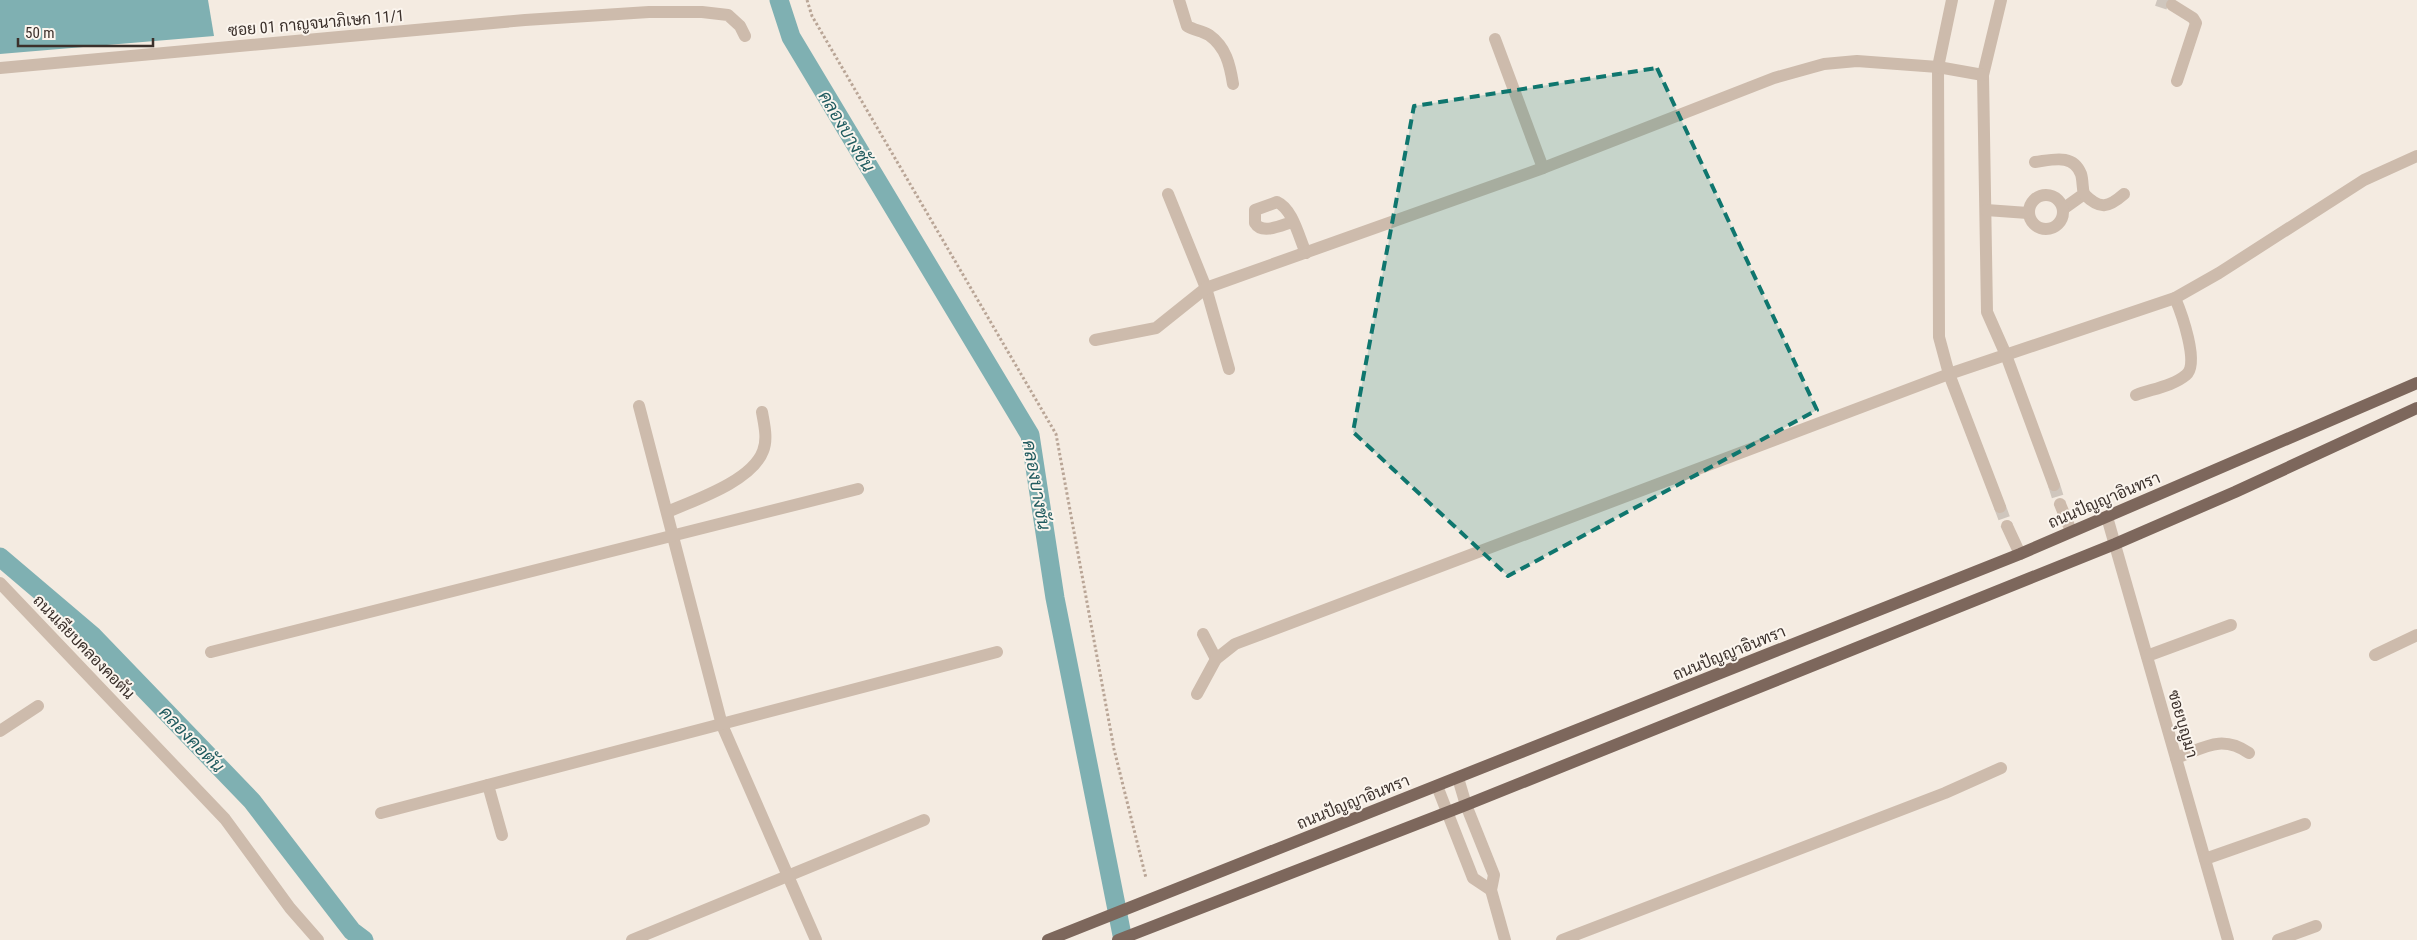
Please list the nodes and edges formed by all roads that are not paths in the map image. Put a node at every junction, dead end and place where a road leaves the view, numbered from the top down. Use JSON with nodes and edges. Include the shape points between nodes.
{"nodes":[{"id":1,"x":1179,"y":0,"type":"edge"},
{"id":2,"x":1952,"y":0,"type":"edge"},
{"id":3,"x":2001,"y":0,"type":"edge"},
{"id":4,"x":2172,"y":5,"type":"dead end"},
{"id":5,"x":745,"y":36,"type":"dead end"},
{"id":6,"x":1495,"y":39,"type":"dead end"},
{"id":7,"x":1938,"y":67,"type":"junction"},
{"id":8,"x":0,"y":68,"type":"edge"},
{"id":9,"x":1983,"y":75,"type":"junction"},
{"id":10,"x":2177,"y":81,"type":"dead end"},
{"id":11,"x":1234,"y":84,"type":"dead end"},
{"id":12,"x":2417,"y":156,"type":"edge"},
{"id":13,"x":2035,"y":162,"type":"dead end"},
{"id":14,"x":1542,"y":168,"type":"junction"},
{"id":15,"x":1168,"y":194,"type":"dead end"},
{"id":16,"x":2084,"y":194,"type":"junction"},
{"id":17,"x":2124,"y":194,"type":"dead end"},
{"id":18,"x":2063,"y":209,"type":"junction"},
{"id":19,"x":1986,"y":210,"type":"junction"},
{"id":20,"x":2028,"y":214,"type":"junction"},
{"id":21,"x":1292,"y":222,"type":"dead end"},
{"id":22,"x":1306,"y":253,"type":"junction"},
{"id":23,"x":1206,"y":288,"type":"junction"},
{"id":24,"x":2175,"y":298,"type":"junction"},
{"id":25,"x":1095,"y":340,"type":"dead end"},
{"id":26,"x":2006,"y":355,"type":"junction"},
{"id":27,"x":1229,"y":369,"type":"dead end"},
{"id":28,"x":1949,"y":374,"type":"junction"},
{"id":29,"x":2417,"y":383,"type":"edge"},
{"id":30,"x":2136,"y":395,"type":"dead end"},
{"id":31,"x":639,"y":406,"type":"dead end"},
{"id":32,"x":2417,"y":408,"type":"edge"},
{"id":33,"x":762,"y":412,"type":"dead end"},
{"id":34,"x":2054,"y":485,"type":"tunnel mouth"},
{"id":35,"x":858,"y":489,"type":"dead end"},
{"id":36,"x":2060,"y":504,"type":"tunnel mouth"},
{"id":37,"x":2000,"y":507,"type":"tunnel mouth"},
{"id":38,"x":667,"y":512,"type":"junction"},
{"id":39,"x":2107,"y":516,"type":"junction"},
{"id":40,"x":2007,"y":526,"type":"tunnel mouth"},
{"id":41,"x":2071,"y":531,"type":"junction"},
{"id":42,"x":673,"y":536,"type":"junction"},
{"id":43,"x":2115,"y":544,"type":"junction"},
{"id":44,"x":2020,"y":554,"type":"junction"},
{"id":45,"x":0,"y":583,"type":"edge"},
{"id":46,"x":2231,"y":626,"type":"dead end"},
{"id":47,"x":1203,"y":634,"type":"dead end"},
{"id":48,"x":2417,"y":635,"type":"edge"},
{"id":49,"x":211,"y":652,"type":"dead end"},
{"id":50,"x":997,"y":652,"type":"dead end"},
{"id":51,"x":2147,"y":656,"type":"junction"},
{"id":52,"x":2375,"y":656,"type":"dead end"},
{"id":53,"x":1216,"y":659,"type":"junction"},
{"id":54,"x":1197,"y":694,"type":"dead end"},
{"id":55,"x":38,"y":706,"type":"dead end"},
{"id":56,"x":722,"y":725,"type":"junction"},
{"id":57,"x":0,"y":732,"type":"edge"},
{"id":58,"x":2249,"y":753,"type":"dead end"},
{"id":59,"x":2176,"y":758,"type":"junction"},
{"id":60,"x":2001,"y":768,"type":"dead end"},
{"id":61,"x":1458,"y":778,"type":"junction"},
{"id":62,"x":488,"y":785,"type":"junction"},
{"id":63,"x":1437,"y":786,"type":"junction"},
{"id":64,"x":1466,"y":805,"type":"junction"},
{"id":65,"x":1446,"y":811,"type":"junction"},
{"id":66,"x":381,"y":813,"type":"dead end"},
{"id":67,"x":924,"y":820,"type":"dead end"},
{"id":68,"x":2305,"y":824,"type":"dead end"},
{"id":69,"x":502,"y":835,"type":"dead end"},
{"id":70,"x":2205,"y":859,"type":"junction"},
{"id":71,"x":790,"y":875,"type":"junction"},
{"id":72,"x":1491,"y":890,"type":"junction"},
{"id":73,"x":2316,"y":926,"type":"dead end"},
{"id":74,"x":318,"y":940,"type":"edge"},
{"id":75,"x":632,"y":940,"type":"edge"},
{"id":76,"x":816,"y":940,"type":"edge"},
{"id":77,"x":1048,"y":940,"type":"edge"},
{"id":78,"x":1118,"y":940,"type":"edge"},
{"id":79,"x":1505,"y":940,"type":"edge"},
{"id":80,"x":1562,"y":940,"type":"edge"},
{"id":81,"x":2228,"y":940,"type":"edge"},
{"id":82,"x":2278,"y":940,"type":"edge"}],
"edges":[{"from":1,"to":11,"type":"street","via":[[1187,26],[1207,34],[1218,43],[1228,60]]},
{"from":2,"to":7,"type":"street"},
{"from":3,"to":9,"type":"street"},
{"from":4,"to":10,"type":"street","via":[[2196,23]]},
{"from":5,"to":8,"type":"street","name":"ซอย 01 กาญจนาภิเษก 11/1","via":[[728,15],[649,12],[525,20]]},
{"from":6,"to":14,"type":"street"},
{"from":7,"to":9,"type":"street"},
{"from":7,"to":14,"type":"street","via":[[1857,61],[1824,64],[1774,78]]},
{"from":7,"to":28,"type":"street","via":[[1939,337]]},
{"from":9,"to":19,"type":"street"},
{"from":12,"to":24,"type":"street","via":[[2364,180]]},
{"from":13,"to":16,"type":"street","via":[[2066,159],[2075,163],[2082,175]]},
{"from":14,"to":22,"type":"street"},
{"from":15,"to":23,"type":"street"},
{"from":16,"to":17,"type":"street","via":[[2094,204],[2103,205],[2114,203]]},
{"from":16,"to":18,"type":"street"},
{"from":18,"to":20,"type":"street","via":[[2056,198],[2044,195],[2032,201]]},
{"from":18,"to":20,"type":"street","via":[[2060,222],[2048,229],[2035,225]]},
{"from":19,"to":20,"type":"street"},
{"from":19,"to":26,"type":"street","via":[[1987,312]]},
{"from":21,"to":22,"type":"street"},
{"from":22,"to":23,"type":"street"},
{"from":23,"to":25,"type":"street","via":[[1156,328]]},
{"from":23,"to":27,"type":"street"},
{"from":24,"to":26,"type":"street"},
{"from":24,"to":30,"type":"street","via":[[2186,327],[2191,365],[2188,374]]},
{"from":26,"to":28,"type":"street"},
{"from":26,"to":34,"type":"street"},
{"from":28,"to":37,"type":"street"},
{"from":28,"to":53,"type":"street","via":[[1235,644]]},
{"from":29,"to":39,"type":"main road","name":"ถนนปัญญาอินทรา"},
{"from":31,"to":38,"type":"street"},
{"from":32,"to":43,"type":"main road"},
{"from":33,"to":38,"type":"street","via":[[763,452],[741,478]]},
{"from":35,"to":42,"type":"street"},
{"from":36,"to":41,"type":"street"},
{"from":38,"to":42,"type":"street"},
{"from":39,"to":41,"type":"main road","name":"ถนนปัญญาอินทรา"},
{"from":39,"to":43,"type":"street","name":"ซอยบุญมา"},
{"from":40,"to":44,"type":"street"},
{"from":41,"to":44,"type":"main road","name":"ถนนปัญญาอินทรา"},
{"from":42,"to":49,"type":"street"},
{"from":42,"to":56,"type":"street"},
{"from":43,"to":51,"type":"street","name":"ซอยบุญมา"},
{"from":43,"to":64,"type":"main road"},
{"from":44,"to":61,"type":"main road","name":"ถนนปัญญาอินทรา"},
{"from":45,"to":74,"type":"street","name":"ถนนเลียบคลองคอตัน","via":[[225,819],[290,908]]},
{"from":46,"to":51,"type":"street"},
{"from":47,"to":53,"type":"street"},
{"from":48,"to":52,"type":"street"},
{"from":50,"to":56,"type":"street"},
{"from":51,"to":59,"type":"street","name":"ซอยบุญมา"},
{"from":53,"to":54,"type":"street"},
{"from":55,"to":57,"type":"street"},
{"from":56,"to":62,"type":"street"},
{"from":56,"to":71,"type":"street"},
{"from":58,"to":59,"type":"street","via":[[2239,746],[2220,742]]},
{"from":59,"to":70,"type":"street","name":"ซอยบุญมา"},
{"from":60,"to":80,"type":"street"},
{"from":61,"to":63,"type":"main road","name":"ถนนปัญญาอินทรา"},
{"from":61,"to":64,"type":"street"},
{"from":62,"to":66,"type":"street"},
{"from":62,"to":69,"type":"street"},
{"from":63,"to":65,"type":"street"},
{"from":63,"to":77,"type":"main road","name":"ถนนปัญญาอินทรา"},
{"from":64,"to":65,"type":"main road"},
{"from":64,"to":72,"type":"street","via":[[1494,875]]},
{"from":65,"to":72,"type":"street","via":[[1473,878]]},
{"from":65,"to":78,"type":"main road"},
{"from":67,"to":71,"type":"street"},
{"from":68,"to":70,"type":"street"},
{"from":70,"to":81,"type":"street","name":"ซอยบุญมา"},
{"from":71,"to":75,"type":"street"},
{"from":71,"to":76,"type":"street"},
{"from":72,"to":79,"type":"street"},
{"from":73,"to":82,"type":"street"}]}
